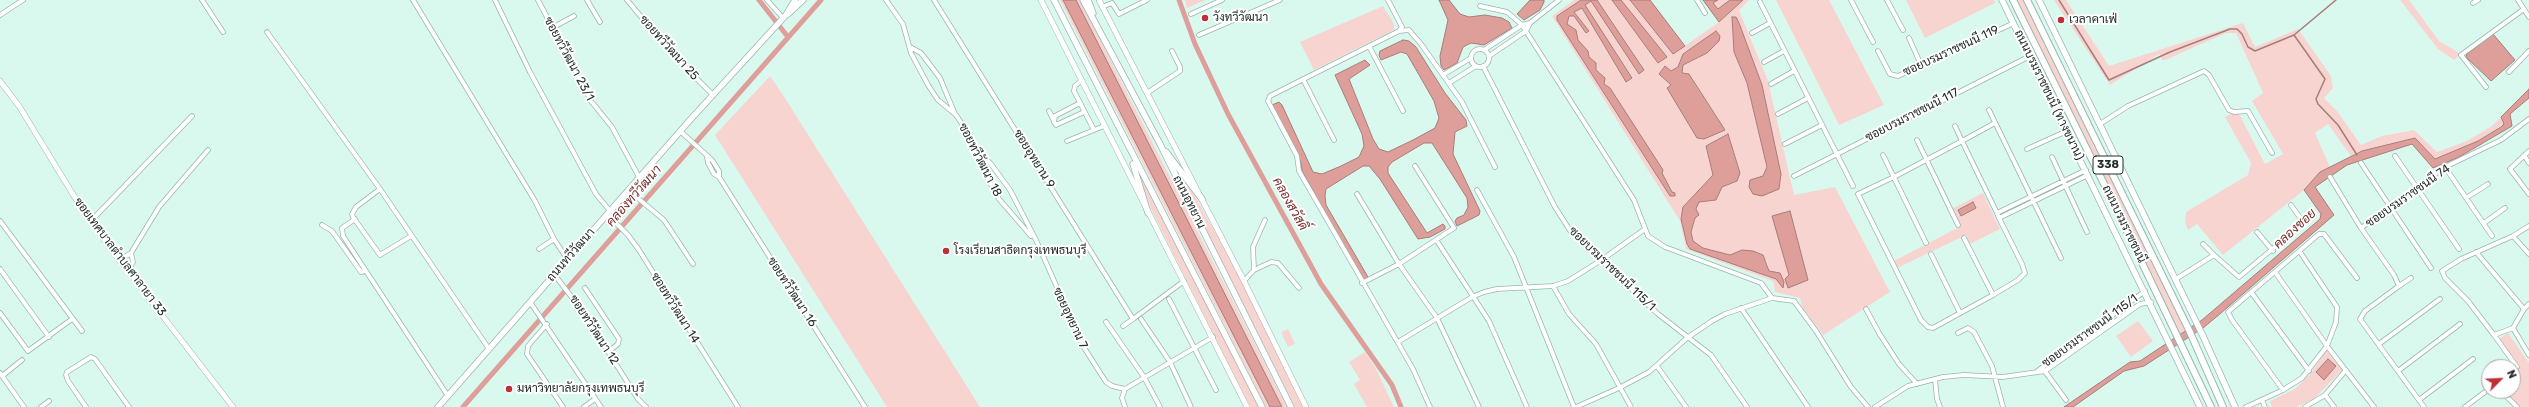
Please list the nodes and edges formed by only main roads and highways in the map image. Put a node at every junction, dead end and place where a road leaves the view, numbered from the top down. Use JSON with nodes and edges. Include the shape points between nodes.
{"nodes":[{"id":1,"x":795,"y":0,"type":"edge"},
{"id":2,"x":803,"y":0,"type":"edge"},
{"id":3,"x":1054,"y":0,"type":"edge"},
{"id":4,"x":1083,"y":0,"type":"edge"},
{"id":5,"x":1088,"y":0,"type":"edge"},
{"id":6,"x":2002,"y":0,"type":"edge"},
{"id":7,"x":2012,"y":0,"type":"edge"},
{"id":8,"x":2027,"y":0,"type":"edge"},
{"id":9,"x":2031,"y":0,"type":"edge"},
{"id":10,"x":2039,"y":0,"type":"edge"},
{"id":11,"x":2036,"y":19,"type":"junction"},
{"id":12,"x":781,"y":20,"type":"junction"},
{"id":13,"x":1097,"y":28,"type":"junction"},
{"id":14,"x":1160,"y":144,"type":"junction"},
{"id":15,"x":1127,"y":146,"type":"junction"},
{"id":16,"x":1202,"y":199,"type":"road end"},
{"id":17,"x":1148,"y":213,"type":"road end"},
{"id":18,"x":438,"y":407,"type":"edge"},
{"id":19,"x":1262,"y":407,"type":"edge"},
{"id":20,"x":1291,"y":407,"type":"edge"},
{"id":21,"x":2200,"y":407,"type":"edge"},
{"id":22,"x":2211,"y":407,"type":"edge"},
{"id":23,"x":2223,"y":407,"type":"edge"},
{"id":24,"x":2236,"y":407,"type":"edge"}],
"edges":[{"from":1,"to":12,"type":"main road","name":"ถนนทวีวัฒนา"},
{"from":2,"to":12,"type":"main road","name":"ถนนทวีวัฒนา"},
{"from":3,"to":15,"type":"main road"},
{"from":4,"to":13,"type":"main road","name":"ถนนอุทยาน"},
{"from":5,"to":13,"type":"main road"},
{"from":6,"to":21,"type":"main road","name":"ถนนบรมราชชนนี (ทางขนาน)","number":"338"},
{"from":7,"to":22,"type":"highway","name":"ถนนบรมราชชนนี","number":"338"},
{"from":8,"to":11,"type":"highway","name":"ถนนบรมราชชนนี","number":"338"},
{"from":9,"to":11,"type":"highway"},
{"from":10,"to":24,"type":"main road","number":"338"},
{"from":11,"to":23,"type":"highway","name":"ถนนบรมราชชนนี","number":"338","via":[[2189,330]]},
{"from":12,"to":18,"type":"main road","name":"ถนนทวีวัฒนา","via":[[712,94]]},
{"from":13,"to":14,"type":"main road","name":"ถนนอุทยาน"},
{"from":14,"to":16,"type":"main road"},
{"from":14,"to":20,"type":"main road","name":"ถนนอุทยาน"},
{"from":15,"to":17,"type":"main road"},
{"from":15,"to":19,"type":"main road"}]}
